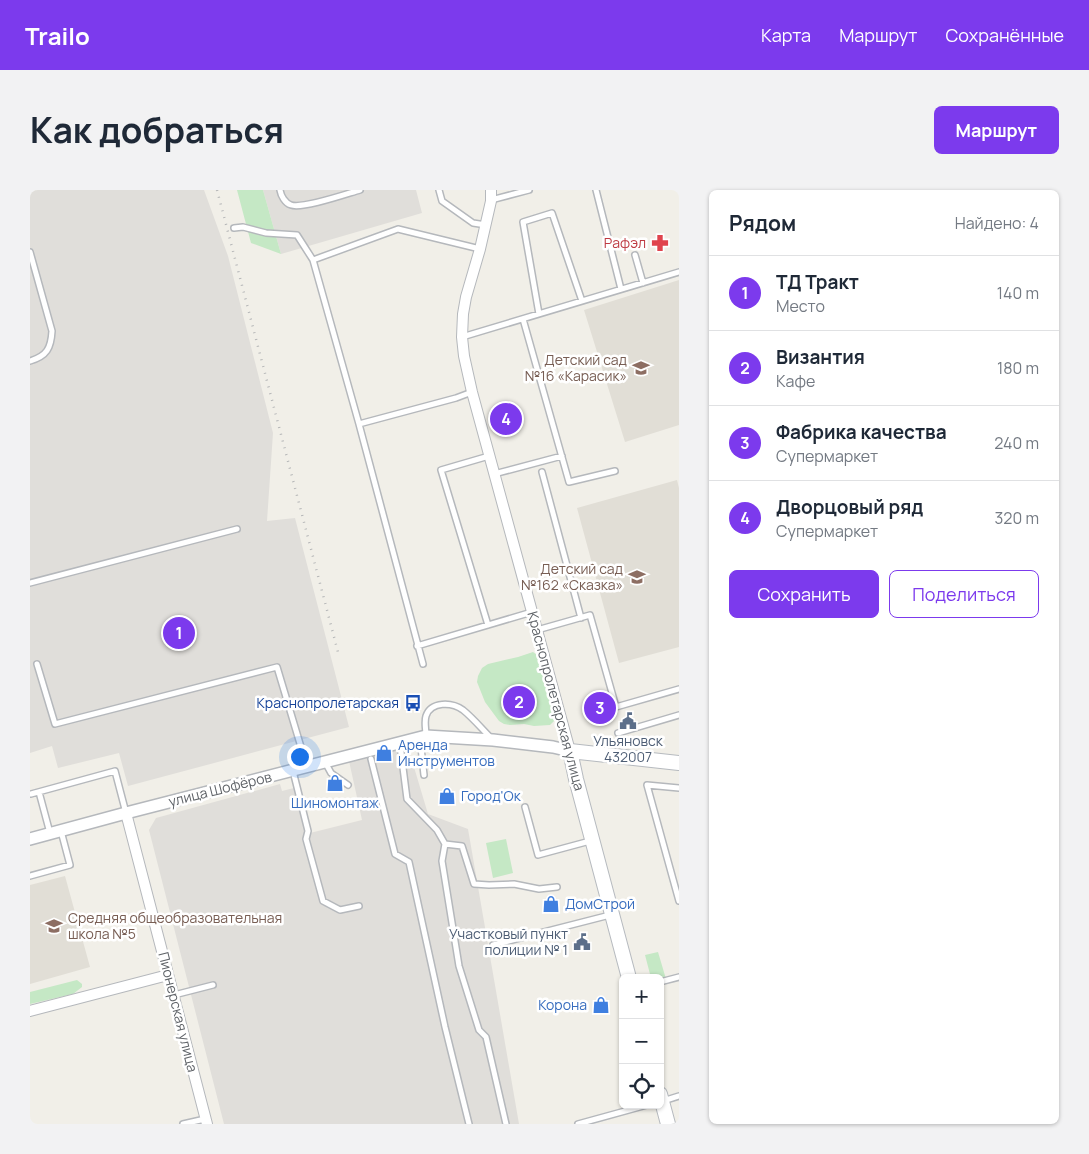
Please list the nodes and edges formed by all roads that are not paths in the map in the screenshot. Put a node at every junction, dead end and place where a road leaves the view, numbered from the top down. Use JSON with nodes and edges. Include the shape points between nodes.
{"nodes":[{"id":1,"x":280,"y":190,"type":"edge"},
{"id":2,"x":360,"y":190,"type":"edge"},
{"id":3,"x":438,"y":190,"type":"edge"},
{"id":4,"x":529,"y":190,"type":"edge"},
{"id":5,"x":596,"y":190,"type":"edge"},
{"id":6,"x":491,"y":195,"type":"edge"},
{"id":7,"x":486,"y":225,"type":"junction"},
{"id":8,"x":234,"y":228,"type":"dead end"},
{"id":9,"x":480,"y":249,"type":"junction"},
{"id":10,"x":30,"y":252,"type":"edge"},
{"id":11,"x":635,"y":254,"type":"dead end"},
{"id":12,"x":313,"y":260,"type":"junction"},
{"id":13,"x":679,"y":272,"type":"edge"},
{"id":14,"x":643,"y":283,"type":"junction"},
{"id":15,"x":621,"y":289,"type":"junction"},
{"id":16,"x":582,"y":301,"type":"junction"},
{"id":17,"x":540,"y":314,"type":"junction"},
{"id":18,"x":523,"y":319,"type":"junction"},
{"id":19,"x":462,"y":337,"type":"junction"},
{"id":20,"x":30,"y":360,"type":"edge"},
{"id":21,"x":472,"y":392,"type":"junction"},
{"id":22,"x":359,"y":424,"type":"junction"},
{"id":23,"x":490,"y":456,"type":"junction"},
{"id":24,"x":562,"y":456,"type":"junction"},
{"id":25,"x":615,"y":471,"type":"dead end"},
{"id":26,"x":542,"y":472,"type":"dead end"},
{"id":27,"x":494,"y":474,"type":"junction"},
{"id":28,"x":237,"y":529,"type":"dead end"},
{"id":29,"x":30,"y":583,"type":"edge"},
{"id":30,"x":532,"y":612,"type":"junction"},
{"id":31,"x":581,"y":618,"type":"junction"},
{"id":32,"x":488,"y":625,"type":"junction"},
{"id":33,"x":537,"y":630,"type":"junction"},
{"id":34,"x":417,"y":646,"type":"junction"},
{"id":35,"x":37,"y":664,"type":"dead end"},
{"id":36,"x":423,"y":664,"type":"dead end"},
{"id":37,"x":679,"y":689,"type":"edge"},
{"id":38,"x":679,"y":715,"type":"edge"},
{"id":39,"x":618,"y":733,"type":"dead end"},
{"id":40,"x":423,"y":736,"type":"junction"},
{"id":41,"x":493,"y":740,"type":"junction"},
{"id":42,"x":400,"y":742,"type":"junction"},
{"id":43,"x":570,"y":751,"type":"junction"},
{"id":44,"x":371,"y":759,"type":"dead end"},
{"id":45,"x":325,"y":762,"type":"junction"},
{"id":46,"x":679,"y":762,"type":"edge"},
{"id":47,"x":307,"y":767,"type":"junction"},
{"id":48,"x":293,"y":771,"type":"junction"},
{"id":49,"x":424,"y":775,"type":"dead end"},
{"id":50,"x":348,"y":785,"type":"dead end"},
{"id":51,"x":679,"y":788,"type":"edge"},
{"id":52,"x":39,"y":792,"type":"junction"},
{"id":53,"x":31,"y":794,"type":"edge"},
{"id":54,"x":525,"y":807,"type":"dead end"},
{"id":55,"x":126,"y":813,"type":"junction"},
{"id":56,"x":56,"y":832,"type":"junction"},
{"id":57,"x":30,"y":839,"type":"edge"},
{"id":58,"x":593,"y":840,"type":"junction"},
{"id":59,"x":445,"y":844,"type":"junction"},
{"id":60,"x":30,"y":876,"type":"edge"},
{"id":61,"x":557,"y":887,"type":"dead end"},
{"id":62,"x":679,"y":901,"type":"edge"},
{"id":63,"x":359,"y":906,"type":"dead end"},
{"id":64,"x":613,"y":915,"type":"junction"},
{"id":65,"x":493,"y":945,"type":"dead end"},
{"id":66,"x":629,"y":974,"type":"edge"},
{"id":67,"x":168,"y":975,"type":"junction"},
{"id":68,"x":679,"y":977,"type":"edge"},
{"id":69,"x":664,"y":981,"type":"edge"},
{"id":70,"x":213,"y":985,"type":"dead end"},
{"id":71,"x":173,"y":995,"type":"junction"},
{"id":72,"x":30,"y":1012,"type":"edge"},
{"id":73,"x":679,"y":1096,"type":"edge"},
{"id":74,"x":664,"y":1098,"type":"edge"},
{"id":75,"x":632,"y":1109,"type":"edge"},
{"id":76,"x":664,"y":1109,"type":"edge"},
{"id":77,"x":206,"y":1122,"type":"edge"},
{"id":78,"x":183,"y":1124,"type":"edge"},
{"id":79,"x":470,"y":1124,"type":"edge"},
{"id":80,"x":506,"y":1124,"type":"edge"},
{"id":81,"x":578,"y":1124,"type":"edge"},
{"id":82,"x":668,"y":1124,"type":"edge"}],
"edges":[{"from":1,"to":2,"type":"lane","via":[[282,197],[291,205],[304,205]]},
{"from":3,"to":7,"type":"lane","via":[[442,202],[473,223]]},
{"from":4,"to":6,"type":"lane"},
{"from":5,"to":15,"type":"lane"},
{"from":6,"to":7,"type":"street","name":"Краснопролетарская улица"},
{"from":7,"to":9,"type":"street","name":"Краснопролетарская улица"},
{"from":8,"to":12,"type":"lane","via":[[297,235]]},
{"from":9,"to":12,"type":"lane","via":[[398,229]]},
{"from":9,"to":19,"type":"street","name":"Краснопролетарская улица","via":[[466,297]]},
{"from":10,"to":20,"type":"lane","via":[[52,331],[51,344],[44,354]]},
{"from":11,"to":14,"type":"lane"},
{"from":12,"to":22,"type":"lane"},
{"from":13,"to":14,"type":"lane"},
{"from":14,"to":15,"type":"lane"},
{"from":15,"to":16,"type":"lane"},
{"from":16,"to":17,"type":"lane"},
{"from":16,"to":17,"type":"lane","via":[[552,213],[522,222]]},
{"from":17,"to":18,"type":"lane"},
{"from":18,"to":19,"type":"lane"},
{"from":18,"to":24,"type":"lane"},
{"from":19,"to":21,"type":"street","name":"Краснопролетарская улица"},
{"from":21,"to":22,"type":"lane"},
{"from":21,"to":23,"type":"street","name":"Краснопролетарская улица"},
{"from":22,"to":34,"type":"lane"},
{"from":23,"to":27,"type":"street","name":"Краснопролетарская улица"},
{"from":23,"to":32,"type":"lane","via":[[441,470]]},
{"from":24,"to":25,"type":"lane","via":[[569,482]]},
{"from":24,"to":27,"type":"lane"},
{"from":26,"to":31,"type":"lane"},
{"from":27,"to":30,"type":"street","name":"Краснопролетарская улица"},
{"from":28,"to":29,"type":"lane"},
{"from":30,"to":32,"type":"lane"},
{"from":30,"to":33,"type":"street","name":"Краснопролетарская улица"},
{"from":31,"to":33,"type":"lane"},
{"from":31,"to":37,"type":"lane","via":[[590,616],[616,707]]},
{"from":32,"to":34,"type":"lane"},
{"from":33,"to":43,"type":"street","name":"Краснопролетарская улица"},
{"from":34,"to":36,"type":"lane"},
{"from":35,"to":47,"type":"lane","via":[[55,724],[277,667]]},
{"from":38,"to":39,"type":"lane"},
{"from":40,"to":41,"type":"street","name":"улица Шофёров"},
{"from":40,"to":41,"type":"lane","via":[[428,712],[436,706],[450,704],[464,710]]},
{"from":40,"to":42,"type":"street","name":"улица Шофёров"},
{"from":40,"to":49,"type":"lane"},
{"from":41,"to":43,"type":"street","name":"улица Шофёров"},
{"from":42,"to":45,"type":"street","name":"улица Шофёров"},
{"from":42,"to":59,"type":"lane","via":[[408,799],[437,830]]},
{"from":43,"to":46,"type":"main road","name":"улица Шофёров"},
{"from":43,"to":58,"type":"main road","name":"Краснопролетарская улица"},
{"from":44,"to":79,"type":"lane","via":[[396,854],[409,862]]},
{"from":45,"to":47,"type":"street","name":"улица Шофёров"},
{"from":45,"to":50,"type":"lane","via":[[331,773]]},
{"from":47,"to":48,"type":"street","name":"улица Шофёров"},
{"from":48,"to":55,"type":"street","name":"улица Шофёров"},
{"from":48,"to":63,"type":"lane","via":[[308,831],[306,839],[323,901],[340,910]]},
{"from":51,"to":62,"type":"lane","via":[[647,785]]},
{"from":52,"to":53,"type":"lane"},
{"from":52,"to":55,"type":"lane","via":[[115,771]]},
{"from":52,"to":56,"type":"lane"},
{"from":54,"to":58,"type":"lane","via":[[538,855]]},
{"from":55,"to":56,"type":"street","name":"улица Шофёров"},
{"from":55,"to":67,"type":"street","name":"Пионерская улица"},
{"from":56,"to":57,"type":"street","name":"улица Шофёров"},
{"from":56,"to":60,"type":"lane","via":[[70,865]]},
{"from":58,"to":64,"type":"main road","name":"Краснопролетарская улица"},
{"from":59,"to":61,"type":"lane","via":[[462,846],[474,884],[514,884],[539,889]]},
{"from":59,"to":80,"type":"lane","via":[[442,861],[459,966],[479,1030],[486,1037]]},
{"from":64,"to":65,"type":"lane"},
{"from":64,"to":66,"type":"main road","name":"Краснопролетарская улица"},
{"from":67,"to":71,"type":"street","name":"Пионерская улица"},
{"from":67,"to":72,"type":"street"},
{"from":68,"to":69,"type":"lane"},
{"from":70,"to":71,"type":"lane"},
{"from":71,"to":77,"type":"street","name":"Пионерская улица"},
{"from":73,"to":74,"type":"lane"},
{"from":75,"to":81,"type":"lane"},
{"from":76,"to":82,"type":"main road"},
{"from":77,"to":78,"type":"lane"}]}
